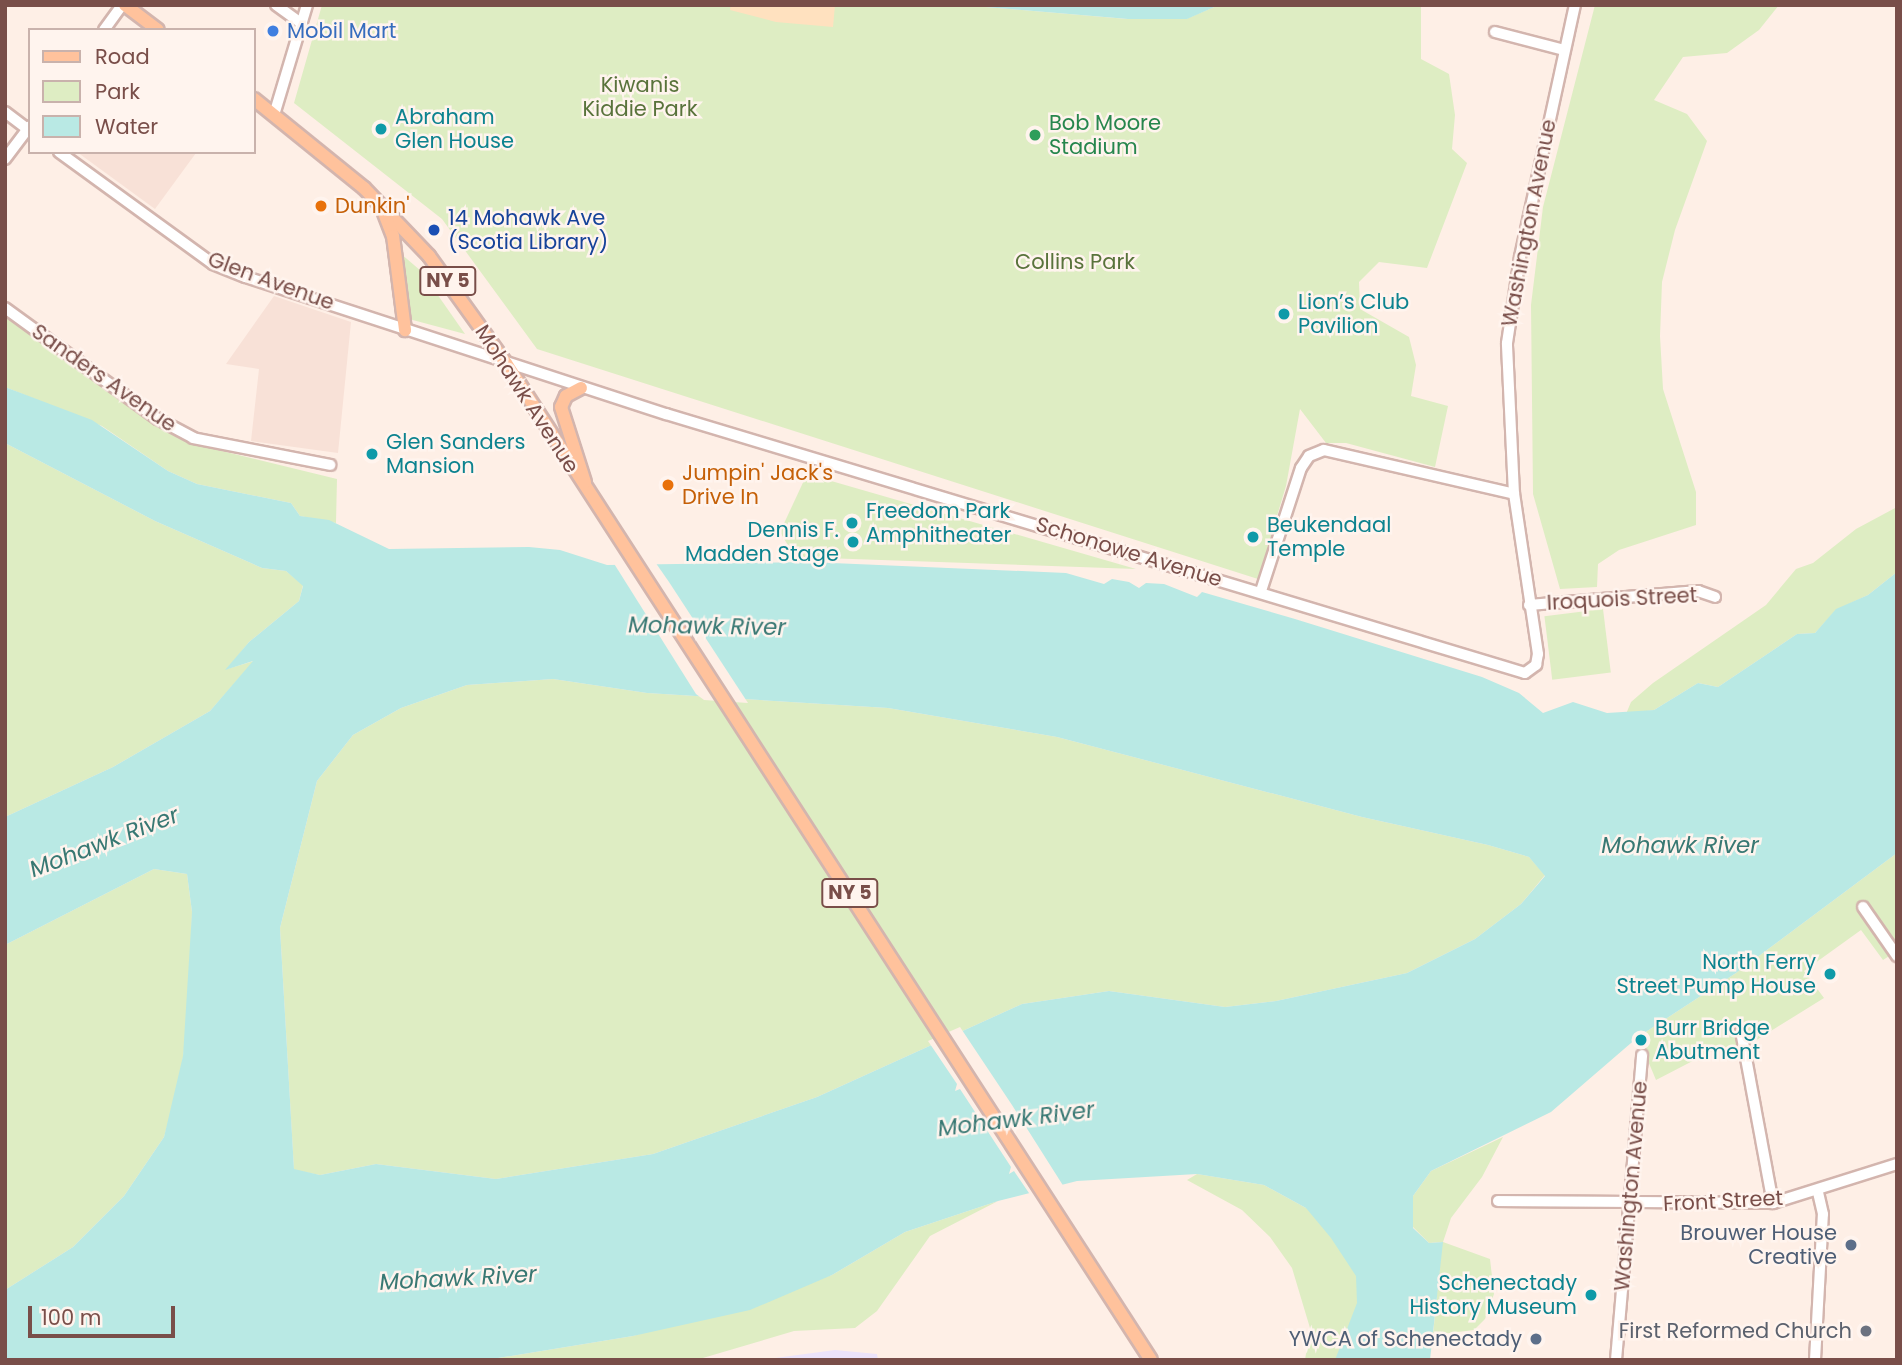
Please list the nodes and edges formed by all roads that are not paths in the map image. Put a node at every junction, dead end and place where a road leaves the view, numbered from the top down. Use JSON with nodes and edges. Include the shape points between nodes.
{"nodes":[{"id":1,"x":124,"y":5,"type":"edge"},
{"id":2,"x":276,"y":5,"type":"edge"},
{"id":3,"x":307,"y":5,"type":"edge"},
{"id":4,"x":1575,"y":5,"type":"edge"},
{"id":5,"x":302,"y":24,"type":"junction"},
{"id":6,"x":105,"y":28,"type":"edge"},
{"id":7,"x":155,"y":28,"type":"edge"},
{"id":8,"x":1495,"y":32,"type":"dead end"},
{"id":9,"x":1564,"y":50,"type":"junction"},
{"id":10,"x":256,"y":101,"type":"edge"},
{"id":11,"x":5,"y":112,"type":"edge"},
{"id":12,"x":274,"y":115,"type":"junction"},
{"id":13,"x":28,"y":128,"type":"edge"},
{"id":14,"x":28,"y":130,"type":"edge"},
{"id":15,"x":62,"y":154,"type":"edge"},
{"id":16,"x":5,"y":159,"type":"edge"},
{"id":17,"x":381,"y":206,"type":"junction"},
{"id":18,"x":5,"y":308,"type":"edge"},
{"id":19,"x":405,"y":330,"type":"junction"},
{"id":20,"x":506,"y":363,"type":"junction"},
{"id":21,"x":582,"y":388,"type":"junction"},
{"id":22,"x":330,"y":465,"type":"dead end"},
{"id":23,"x":586,"y":490,"type":"junction"},
{"id":24,"x":1514,"y":494,"type":"junction"},
{"id":25,"x":1261,"y":591,"type":"junction"},
{"id":26,"x":1715,"y":597,"type":"dead end"},
{"id":27,"x":1529,"y":605,"type":"junction"},
{"id":28,"x":1511,"y":669,"type":"joint"},
{"id":29,"x":1863,"y":907,"type":"dead end"},
{"id":30,"x":1897,"y":956,"type":"edge"},
{"id":31,"x":1741,"y":1031,"type":"dead end"},
{"id":32,"x":1642,"y":1055,"type":"dead end"},
{"id":33,"x":1897,"y":1164,"type":"edge"},
{"id":34,"x":1818,"y":1192,"type":"junction"},
{"id":35,"x":1498,"y":1201,"type":"dead end"},
{"id":36,"x":1773,"y":1203,"type":"junction"},
{"id":37,"x":1629,"y":1204,"type":"junction"},
{"id":38,"x":1151,"y":1360,"type":"edge"},
{"id":39,"x":1616,"y":1360,"type":"edge"},
{"id":40,"x":1815,"y":1360,"type":"edge"}],
"edges":[{"from":1,"to":6,"type":"street"},
{"from":1,"to":7,"type":"main road"},
{"from":2,"to":5,"type":"street"},
{"from":3,"to":5,"type":"street"},
{"from":4,"to":9,"type":"street","name":"Washington Avenue"},
{"from":5,"to":12,"type":"street"},
{"from":8,"to":9,"type":"street"},
{"from":9,"to":24,"type":"street","name":"Washington Avenue","via":[[1520,257],[1507,342]]},
{"from":10,"to":12,"type":"main road","name":"Mohawk Avenue","number":"NY 5"},
{"from":11,"to":13,"type":"street"},
{"from":12,"to":17,"type":"main road","name":"Mohawk Avenue","number":"NY 5"},
{"from":14,"to":16,"type":"street"},
{"from":15,"to":19,"type":"street","name":"Glen Avenue","via":[[213,264]]},
{"from":17,"to":19,"type":"main road","via":[[393,236]]},
{"from":17,"to":20,"type":"main road","name":"Mohawk Avenue","number":"NY 5","via":[[429,256]]},
{"from":18,"to":22,"type":"street","name":"Sanders Avenue","via":[[158,419],[193,438]]},
{"from":19,"to":20,"type":"street","name":"Glen Avenue"},
{"from":20,"to":21,"type":"street","name":"Schonowe Avenue"},
{"from":20,"to":23,"type":"main road","name":"Mohawk Avenue","number":"NY 5"},
{"from":21,"to":23,"type":"main road","via":[[566,396],[561,407],[566,434],[581,459]]},
{"from":21,"to":25,"type":"street","name":"Schonowe Avenue"},
{"from":23,"to":38,"type":"main road","name":"Mohawk Avenue","number":"NY 5"},
{"from":24,"to":25,"type":"street","via":[[1324,450],[1309,457],[1288,503]]},
{"from":24,"to":27,"type":"street","name":"Washington Avenue"},
{"from":25,"to":28,"type":"street","name":"Schonowe Avenue"},
{"from":26,"to":27,"type":"street","name":"Iroquois Street","via":[[1698,591]]},
{"from":27,"to":28,"type":"street","name":"Washington Avenue","via":[[1536,665],[1525,673]]},
{"from":29,"to":30,"type":"street"},
{"from":31,"to":36,"type":"street"},
{"from":32,"to":37,"type":"street","name":"Washington Avenue"},
{"from":33,"to":34,"type":"street","name":"Front Street"},
{"from":34,"to":36,"type":"street","name":"Front Street"},
{"from":34,"to":40,"type":"street","via":[[1823,1214]]},
{"from":35,"to":37,"type":"street","name":"Front Street"},
{"from":36,"to":37,"type":"street","name":"Front Street"},
{"from":37,"to":39,"type":"street","name":"Washington Avenue"}]}
